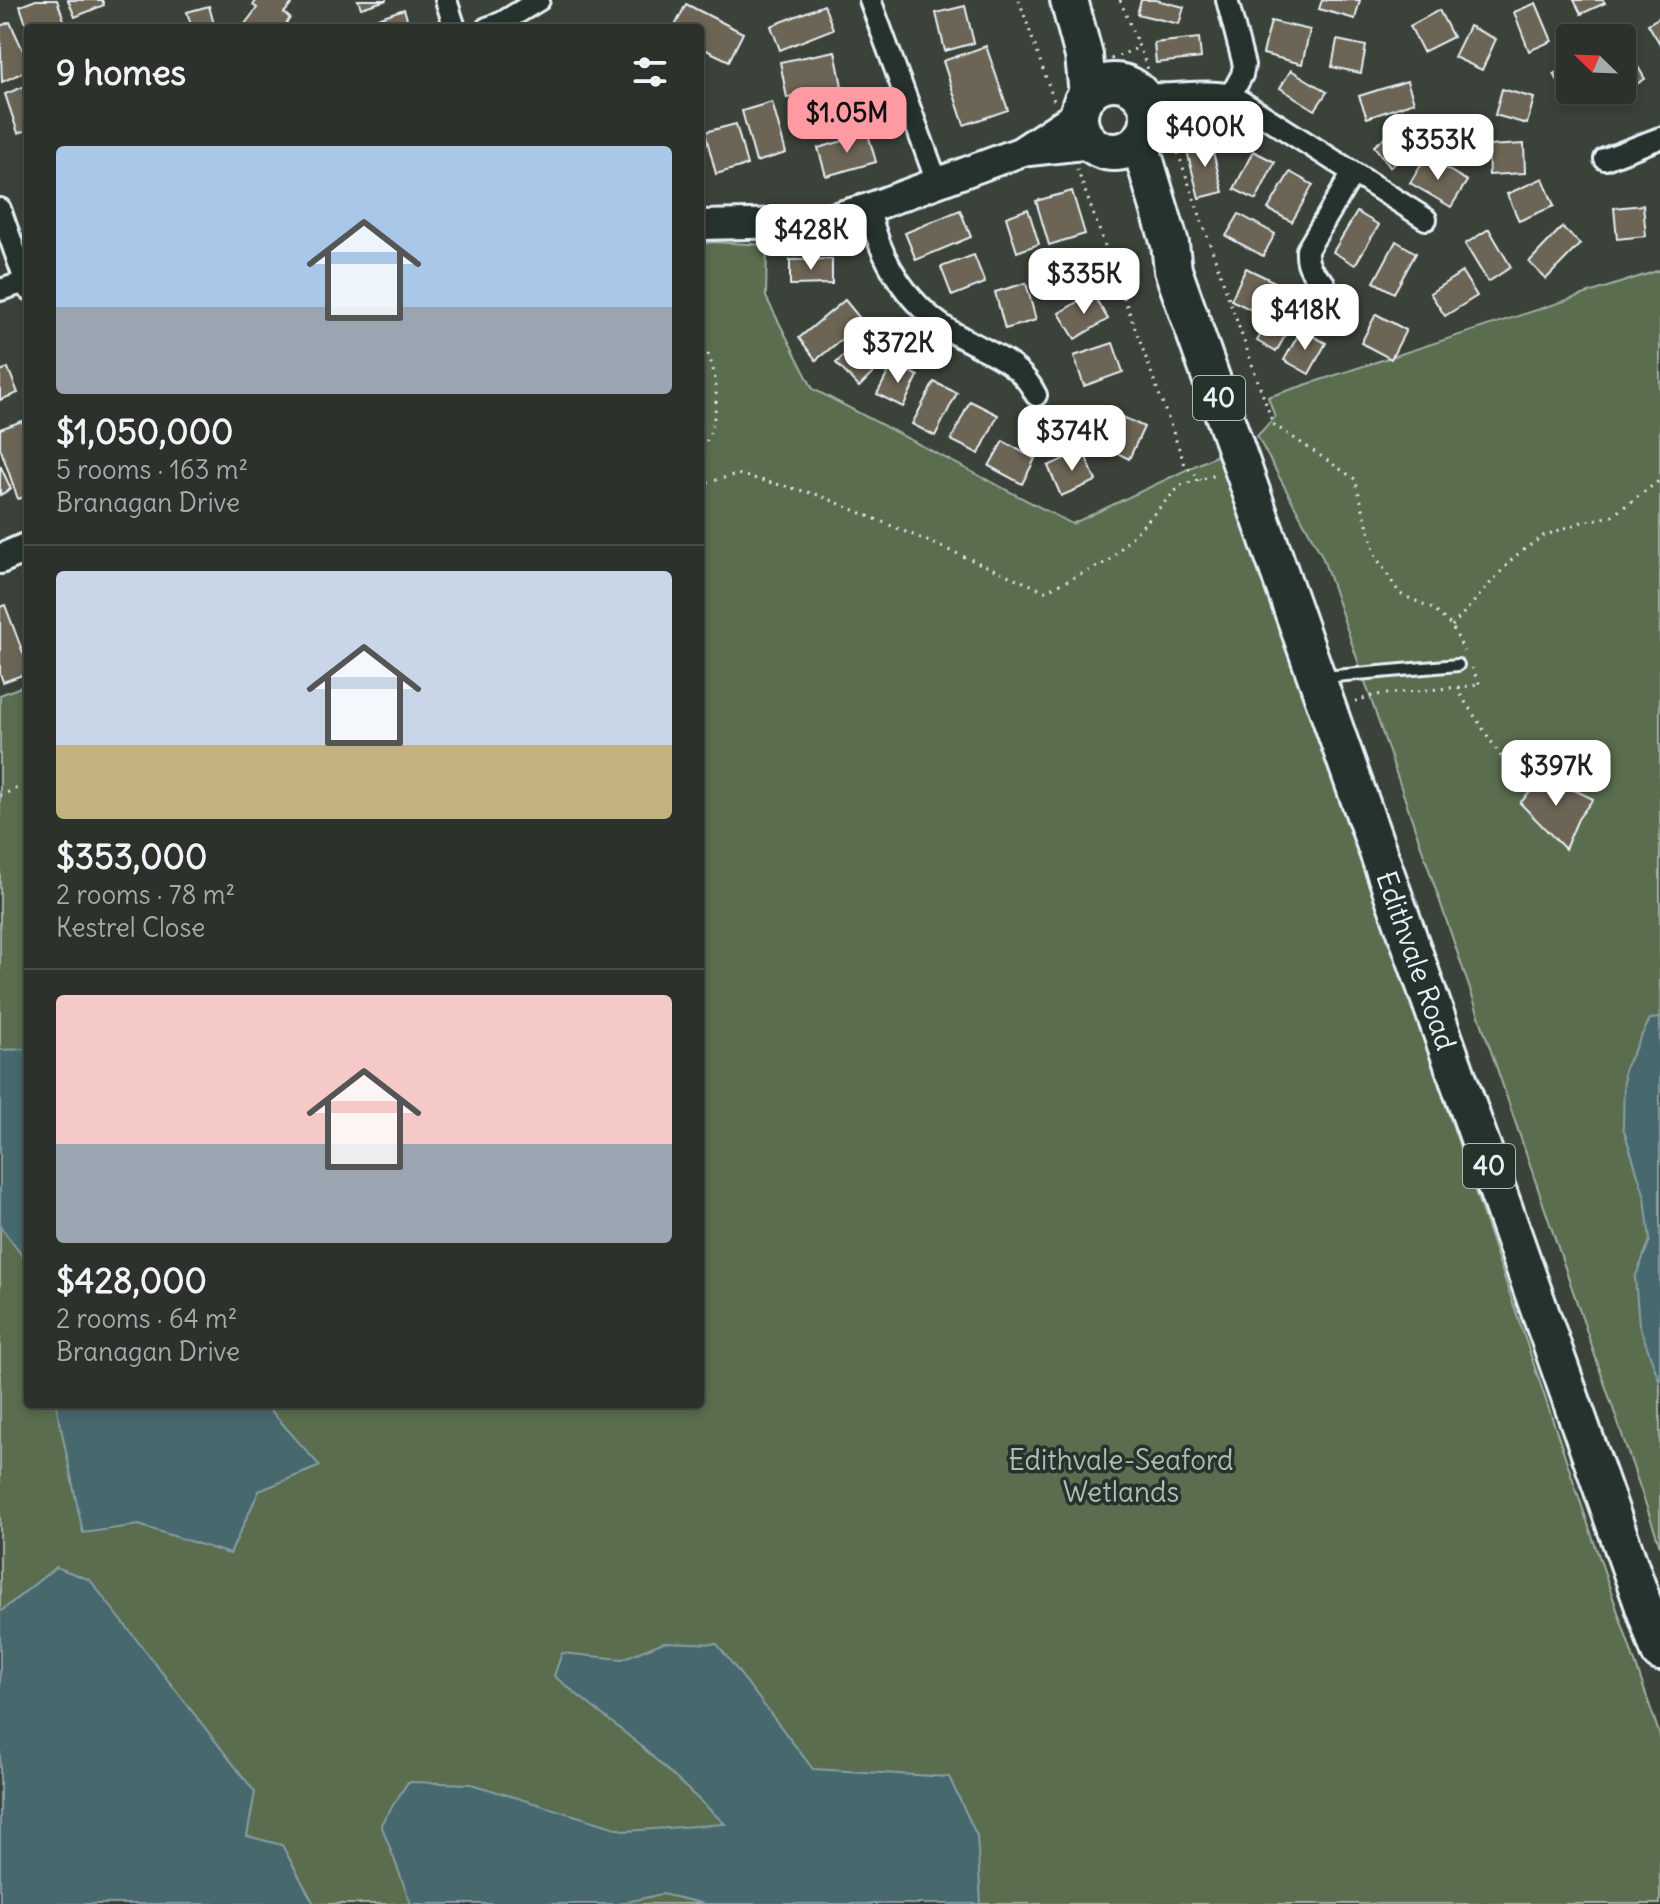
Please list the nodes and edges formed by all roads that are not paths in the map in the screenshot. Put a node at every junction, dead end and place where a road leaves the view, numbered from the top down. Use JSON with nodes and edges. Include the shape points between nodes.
{"nodes":[{"id":1,"x":446,"y":0,"type":"edge"},
{"id":2,"x":539,"y":0,"type":"edge"},
{"id":3,"x":870,"y":0,"type":"edge"},
{"id":4,"x":1069,"y":0,"type":"edge"},
{"id":5,"x":1088,"y":0,"type":"edge"},
{"id":6,"x":1227,"y":0,"type":"edge"},
{"id":7,"x":454,"y":24,"type":"edge"},
{"id":8,"x":498,"y":24,"type":"edge"},
{"id":9,"x":1231,"y":95,"type":"junction"},
{"id":10,"x":1116,"y":109,"type":"junction"},
{"id":11,"x":1660,"y":138,"type":"edge"},
{"id":12,"x":1605,"y":159,"type":"dead end"},
{"id":13,"x":1353,"y":173,"type":"junction"},
{"id":14,"x":937,"y":182,"type":"junction"},
{"id":15,"x":869,"y":208,"type":"junction"},
{"id":16,"x":0,"y":209,"type":"edge"},
{"id":17,"x":1426,"y":219,"type":"dead end"},
{"id":18,"x":704,"y":225,"type":"edge"},
{"id":19,"x":24,"y":277,"type":"edge"},
{"id":20,"x":1324,"y":283,"type":"dead end"},
{"id":21,"x":24,"y":286,"type":"edge"},
{"id":22,"x":0,"y":290,"type":"edge"},
{"id":23,"x":1036,"y":395,"type":"dead end"},
{"id":24,"x":1458,"y":665,"type":"dead end"},
{"id":25,"x":1317,"y":680,"type":"junction"},
{"id":26,"x":1660,"y":1652,"type":"edge"}],
"edges":[{"from":1,"to":7,"type":"street"},
{"from":2,"to":8,"type":"street"},
{"from":3,"to":14,"type":"street"},
{"from":4,"to":10,"type":"highway","name":"Edithvale Road","number":"40","via":[[1084,56]]},
{"from":5,"to":10,"type":"highway","name":"Edithvale Road","number":"40"},
{"from":6,"to":9,"type":"street","via":[[1244,65]]},
{"from":9,"to":10,"type":"street","via":[[1200,92]]},
{"from":9,"to":13,"type":"street"},
{"from":10,"to":14,"type":"street"},
{"from":10,"to":25,"type":"highway","name":"Edithvale Road","number":"40","via":[[1122,172],[1156,246],[1173,270]]},
{"from":11,"to":12,"type":"street"},
{"from":13,"to":17,"type":"street"},
{"from":13,"to":20,"type":"street","via":[[1307,250],[1311,272]]},
{"from":14,"to":15,"type":"street"},
{"from":15,"to":18,"type":"street","via":[[792,223]]},
{"from":15,"to":23,"type":"street","via":[[882,252],[904,290],[956,334],[1012,363]]},
{"from":16,"to":19,"type":"street"},
{"from":21,"to":22,"type":"street"},
{"from":24,"to":25,"type":"lane"},
{"from":25,"to":26,"type":"highway","name":"Edithvale Road","number":"40"}]}
